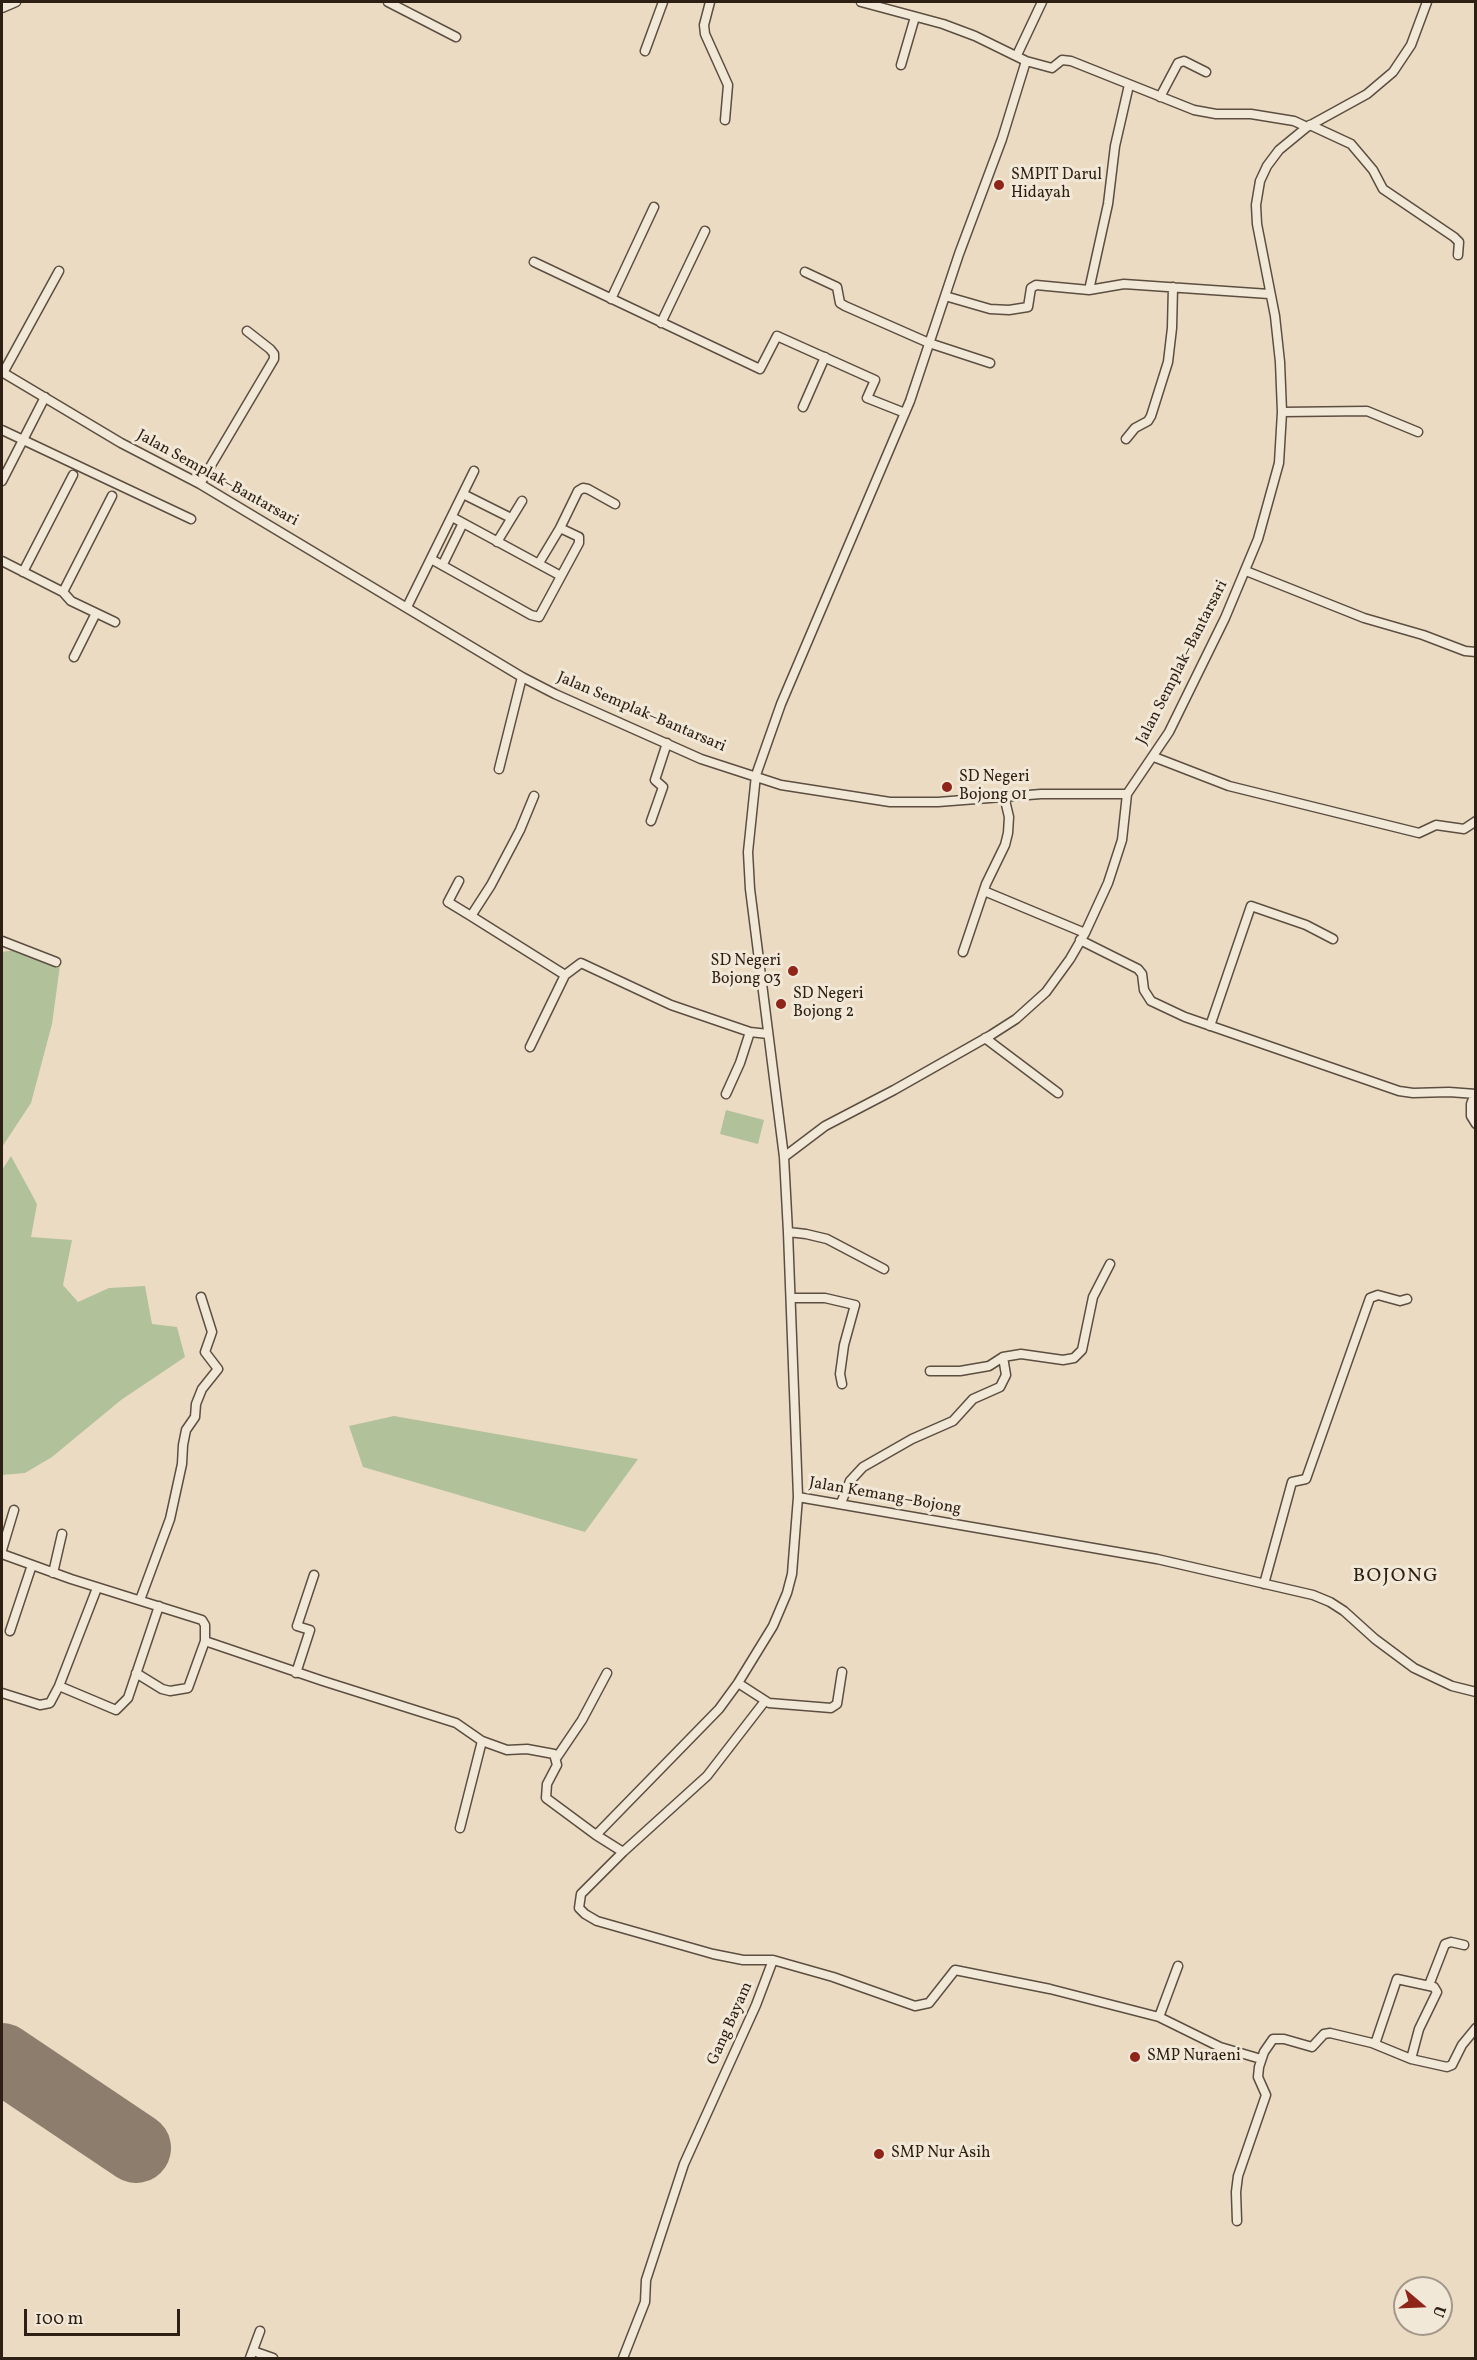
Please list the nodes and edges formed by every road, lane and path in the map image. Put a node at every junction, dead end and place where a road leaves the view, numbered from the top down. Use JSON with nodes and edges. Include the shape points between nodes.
{"nodes":[{"id":1,"x":16,"y":2,"type":"edge"},
{"id":2,"x":388,"y":2,"type":"edge"},
{"id":3,"x":663,"y":2,"type":"edge"},
{"id":4,"x":710,"y":2,"type":"edge"},
{"id":5,"x":861,"y":2,"type":"edge"},
{"id":6,"x":1042,"y":2,"type":"edge"},
{"id":7,"x":1427,"y":2,"type":"edge"},
{"id":8,"x":2,"y":8,"type":"edge"},
{"id":9,"x":915,"y":17,"type":"junction"},
{"id":10,"x":456,"y":37,"type":"dead end"},
{"id":11,"x":645,"y":51,"type":"dead end"},
{"id":12,"x":1017,"y":56,"type":"junction"},
{"id":13,"x":1026,"y":61,"type":"junction"},
{"id":14,"x":901,"y":65,"type":"dead end"},
{"id":15,"x":1206,"y":72,"type":"dead end"},
{"id":16,"x":1129,"y":85,"type":"junction"},
{"id":17,"x":1160,"y":97,"type":"junction"},
{"id":18,"x":725,"y":120,"type":"dead end"},
{"id":19,"x":1309,"y":126,"type":"junction"},
{"id":20,"x":654,"y":207,"type":"dead end"},
{"id":21,"x":705,"y":231,"type":"dead end"},
{"id":22,"x":1458,"y":255,"type":"dead end"},
{"id":23,"x":534,"y":262,"type":"dead end"},
{"id":24,"x":59,"y":271,"type":"dead end"},
{"id":25,"x":805,"y":272,"type":"dead end"},
{"id":26,"x":1173,"y":287,"type":"junction"},
{"id":27,"x":1089,"y":290,"type":"junction"},
{"id":28,"x":1269,"y":294,"type":"junction"},
{"id":29,"x":945,"y":296,"type":"junction"},
{"id":30,"x":611,"y":299,"type":"junction"},
{"id":31,"x":662,"y":322,"type":"junction"},
{"id":32,"x":247,"y":331,"type":"dead end"},
{"id":33,"x":929,"y":343,"type":"junction"},
{"id":34,"x":825,"y":357,"type":"junction"},
{"id":35,"x":990,"y":363,"type":"dead end"},
{"id":36,"x":2,"y":372,"type":"edge"},
{"id":37,"x":45,"y":397,"type":"junction"},
{"id":38,"x":803,"y":407,"type":"dead end"},
{"id":39,"x":1282,"y":412,"type":"junction"},
{"id":40,"x":905,"y":413,"type":"junction"},
{"id":41,"x":2,"y":430,"type":"edge"},
{"id":42,"x":1418,"y":432,"type":"dead end"},
{"id":43,"x":1126,"y":439,"type":"dead end"},
{"id":44,"x":22,"y":440,"type":"junction"},
{"id":45,"x":474,"y":471,"type":"dead end"},
{"id":46,"x":73,"y":475,"type":"dead end"},
{"id":47,"x":2,"y":481,"type":"edge"},
{"id":48,"x":200,"y":484,"type":"junction"},
{"id":49,"x":463,"y":494,"type":"junction"},
{"id":50,"x":112,"y":496,"type":"dead end"},
{"id":51,"x":522,"y":501,"type":"dead end"},
{"id":52,"x":615,"y":504,"type":"dead end"},
{"id":53,"x":452,"y":517,"type":"junction"},
{"id":54,"x":511,"y":518,"type":"junction"},
{"id":55,"x":191,"y":519,"type":"dead end"},
{"id":56,"x":463,"y":523,"type":"junction"},
{"id":57,"x":560,"y":528,"type":"junction"},
{"id":58,"x":497,"y":542,"type":"junction"},
{"id":59,"x":431,"y":558,"type":"junction"},
{"id":60,"x":2,"y":561,"type":"edge"},
{"id":61,"x":539,"y":563,"type":"junction"},
{"id":62,"x":443,"y":564,"type":"junction"},
{"id":63,"x":1246,"y":571,"type":"junction"},
{"id":64,"x":23,"y":572,"type":"junction"},
{"id":65,"x":561,"y":576,"type":"junction"},
{"id":66,"x":63,"y":592,"type":"junction"},
{"id":67,"x":407,"y":607,"type":"junction"},
{"id":68,"x":96,"y":613,"type":"junction"},
{"id":69,"x":115,"y":622,"type":"dead end"},
{"id":70,"x":1476,"y":652,"type":"edge"},
{"id":71,"x":74,"y":657,"type":"dead end"},
{"id":72,"x":522,"y":677,"type":"junction"},
{"id":73,"x":667,"y":743,"type":"junction"},
{"id":74,"x":1154,"y":757,"type":"junction"},
{"id":75,"x":499,"y":769,"type":"dead end"},
{"id":76,"x":756,"y":775,"type":"junction"},
{"id":77,"x":1127,"y":794,"type":"junction"},
{"id":78,"x":1005,"y":795,"type":"junction"},
{"id":79,"x":534,"y":796,"type":"dead end"},
{"id":80,"x":651,"y":821,"type":"dead end"},
{"id":81,"x":1476,"y":821,"type":"edge"},
{"id":82,"x":459,"y":881,"type":"dead end"},
{"id":83,"x":984,"y":891,"type":"junction"},
{"id":84,"x":471,"y":916,"type":"junction"},
{"id":85,"x":1082,"y":937,"type":"junction"},
{"id":86,"x":1333,"y":939,"type":"dead end"},
{"id":87,"x":2,"y":941,"type":"edge"},
{"id":88,"x":963,"y":952,"type":"dead end"},
{"id":89,"x":56,"y":962,"type":"dead end"},
{"id":90,"x":565,"y":975,"type":"junction"},
{"id":91,"x":1210,"y":1026,"type":"junction"},
{"id":92,"x":750,"y":1032,"type":"junction"},
{"id":93,"x":768,"y":1034,"type":"junction"},
{"id":94,"x":985,"y":1038,"type":"junction"},
{"id":95,"x":530,"y":1047,"type":"dead end"},
{"id":96,"x":1058,"y":1093,"type":"dead end"},
{"id":97,"x":726,"y":1094,"type":"dead end"},
{"id":98,"x":1475,"y":1094,"type":"edge"},
{"id":99,"x":1476,"y":1124,"type":"edge"},
{"id":100,"x":784,"y":1157,"type":"junction"},
{"id":101,"x":788,"y":1233,"type":"junction"},
{"id":102,"x":1110,"y":1264,"type":"dead end"},
{"id":103,"x":884,"y":1269,"type":"dead end"},
{"id":104,"x":201,"y":1297,"type":"dead end"},
{"id":105,"x":791,"y":1298,"type":"junction"},
{"id":106,"x":1407,"y":1299,"type":"dead end"},
{"id":107,"x":1003,"y":1356,"type":"junction"},
{"id":108,"x":930,"y":1371,"type":"dead end"},
{"id":109,"x":842,"y":1384,"type":"dead end"},
{"id":110,"x":798,"y":1497,"type":"junction"},
{"id":111,"x":841,"y":1503,"type":"junction"},
{"id":112,"x":14,"y":1510,"type":"dead end"},
{"id":113,"x":62,"y":1534,"type":"dead end"},
{"id":114,"x":2,"y":1552,"type":"edge"},
{"id":115,"x":32,"y":1565,"type":"junction"},
{"id":116,"x":53,"y":1573,"type":"junction"},
{"id":117,"x":314,"y":1575,"type":"dead end"},
{"id":118,"x":1263,"y":1584,"type":"junction"},
{"id":119,"x":97,"y":1587,"type":"junction"},
{"id":120,"x":140,"y":1600,"type":"junction"},
{"id":121,"x":159,"y":1606,"type":"junction"},
{"id":122,"x":10,"y":1631,"type":"dead end"},
{"id":123,"x":205,"y":1641,"type":"junction"},
{"id":124,"x":842,"y":1672,"type":"dead end"},
{"id":125,"x":136,"y":1673,"type":"junction"},
{"id":126,"x":296,"y":1673,"type":"junction"},
{"id":127,"x":606,"y":1673,"type":"dead end"},
{"id":128,"x":738,"y":1683,"type":"junction"},
{"id":129,"x":59,"y":1686,"type":"junction"},
{"id":130,"x":1476,"y":1692,"type":"edge"},
{"id":131,"x":2,"y":1693,"type":"edge"},
{"id":132,"x":765,"y":1701,"type":"junction"},
{"id":133,"x":482,"y":1741,"type":"junction"},
{"id":134,"x":556,"y":1757,"type":"junction"},
{"id":135,"x":460,"y":1828,"type":"dead end"},
{"id":136,"x":596,"y":1835,"type":"junction"},
{"id":137,"x":622,"y":1852,"type":"junction"},
{"id":138,"x":1464,"y":1945,"type":"dead end"},
{"id":139,"x":773,"y":1960,"type":"junction"},
{"id":140,"x":1178,"y":1966,"type":"dead end"},
{"id":141,"x":1429,"y":1985,"type":"junction"},
{"id":142,"x":1159,"y":2017,"type":"junction"},
{"id":143,"x":1476,"y":2028,"type":"edge"},
{"id":144,"x":1375,"y":2044,"type":"junction"},
{"id":145,"x":1261,"y":2059,"type":"junction"},
{"id":146,"x":1411,"y":2059,"type":"junction"},
{"id":147,"x":1237,"y":2222,"type":"dead end"},
{"id":148,"x":260,"y":2331,"type":"dead end"},
{"id":149,"x":251,"y":2355,"type":"edge"},
{"id":150,"x":273,"y":2358,"type":"edge"},
{"id":151,"x":623,"y":2358,"type":"edge"}],
"edges":[{"from":1,"to":8,"type":"street"},
{"from":2,"to":10,"type":"street"},
{"from":3,"to":11,"type":"street"},
{"from":4,"to":18,"type":"street","via":[[705,34],[726,76]]},
{"from":5,"to":9,"type":"street"},
{"from":6,"to":12,"type":"street"},
{"from":7,"to":19,"type":"street","name":"Jalan Semplak–Bantarsari","via":[[1411,45],[1393,72],[1367,94]]},
{"from":9,"to":12,"type":"street","via":[[975,36]]},
{"from":9,"to":14,"type":"street"},
{"from":12,"to":13,"type":"street"},
{"from":13,"to":16,"type":"street","via":[[1052,68],[1062,60],[1071,60]]},
{"from":13,"to":29,"type":"street","name":"Jalan Kemang–Bojong"},
{"from":15,"to":17,"type":"street","via":[[1184,61],[1178,63]]},
{"from":16,"to":17,"type":"street"},
{"from":16,"to":27,"type":"street"},
{"from":17,"to":19,"type":"street","via":[[1194,110],[1251,114]]},
{"from":19,"to":22,"type":"street","via":[[1351,144],[1383,189],[1455,237],[1459,242]]},
{"from":19,"to":28,"type":"street","name":"Jalan Semplak–Bantarsari","via":[[1279,150],[1260,181],[1257,224]]},
{"from":20,"to":30,"type":"street"},
{"from":21,"to":31,"type":"street"},
{"from":23,"to":30,"type":"street"},
{"from":24,"to":36,"type":"street"},
{"from":25,"to":33,"type":"street","via":[[837,287],[842,305]]},
{"from":26,"to":27,"type":"street","via":[[1124,284]]},
{"from":26,"to":28,"type":"street"},
{"from":26,"to":43,"type":"street","via":[[1168,362],[1148,422],[1135,428]]},
{"from":27,"to":29,"type":"street","via":[[1034,286],[1028,307],[1009,310],[990,309]]},
{"from":28,"to":39,"type":"street","name":"Jalan Semplak–Bantarsari","via":[[1275,316]]},
{"from":29,"to":33,"type":"street","name":"Jalan Kemang–Bojong"},
{"from":30,"to":31,"type":"street"},
{"from":31,"to":34,"type":"street","via":[[760,369],[777,336]]},
{"from":32,"to":48,"type":"street","via":[[270,349],[274,359]]},
{"from":33,"to":35,"type":"street"},
{"from":33,"to":40,"type":"street","name":"Jalan Kemang–Bojong"},
{"from":34,"to":38,"type":"street"},
{"from":34,"to":40,"type":"street","via":[[875,380],[867,398]]},
{"from":36,"to":37,"type":"street","name":"Jalan Semplak–Bantarsari"},
{"from":37,"to":44,"type":"street"},
{"from":37,"to":48,"type":"street","name":"Jalan Semplak–Bantarsari"},
{"from":39,"to":42,"type":"street","via":[[1367,411]]},
{"from":39,"to":63,"type":"street","name":"Jalan Semplak–Bantarsari","via":[[1276,475]]},
{"from":40,"to":76,"type":"street","name":"Jalan Kemang–Bojong","via":[[785,693]]},
{"from":41,"to":44,"type":"street"},
{"from":44,"to":47,"type":"street"},
{"from":44,"to":55,"type":"street"},
{"from":45,"to":49,"type":"street"},
{"from":46,"to":64,"type":"street"},
{"from":48,"to":67,"type":"street","name":"Jalan Semplak–Bantarsari"},
{"from":49,"to":53,"type":"street"},
{"from":49,"to":54,"type":"street"},
{"from":50,"to":66,"type":"street"},
{"from":51,"to":54,"type":"street"},
{"from":52,"to":57,"type":"street","via":[[583,488]]},
{"from":53,"to":56,"type":"street"},
{"from":53,"to":59,"type":"street"},
{"from":54,"to":58,"type":"street"},
{"from":56,"to":58,"type":"street"},
{"from":56,"to":62,"type":"street"},
{"from":57,"to":61,"type":"street"},
{"from":57,"to":65,"type":"street","via":[[580,540]]},
{"from":58,"to":61,"type":"street"},
{"from":59,"to":62,"type":"street"},
{"from":59,"to":67,"type":"street"},
{"from":60,"to":64,"type":"street"},
{"from":61,"to":65,"type":"street"},
{"from":62,"to":65,"type":"street","via":[[536,617]]},
{"from":63,"to":70,"type":"street","via":[[1364,618]]},
{"from":63,"to":74,"type":"street","name":"Jalan Semplak–Bantarsari"},
{"from":64,"to":66,"type":"street"},
{"from":66,"to":68,"type":"street","via":[[71,602]]},
{"from":67,"to":72,"type":"street","name":"Jalan Semplak–Bantarsari"},
{"from":68,"to":69,"type":"street"},
{"from":68,"to":71,"type":"street"},
{"from":72,"to":73,"type":"street","name":"Jalan Semplak–Bantarsari"},
{"from":72,"to":75,"type":"street"},
{"from":73,"to":76,"type":"street","name":"Jalan Semplak–Bantarsari","via":[[700,759]]},
{"from":73,"to":80,"type":"street","via":[[655,780],[663,787]]},
{"from":74,"to":77,"type":"street","name":"Jalan Semplak–Bantarsari"},
{"from":74,"to":81,"type":"street","via":[[1229,786],[1419,833],[1436,825],[1464,829]]},
{"from":76,"to":78,"type":"street","name":"Jalan Semplak–Bantarsari","via":[[781,785],[890,802],[979,800]]},
{"from":76,"to":93,"type":"street","name":"Jalan Kemang–Bojong","via":[[748,852]]},
{"from":77,"to":78,"type":"street","name":"Jalan Semplak–Bantarsari"},
{"from":77,"to":85,"type":"street","via":[[1116,862]]},
{"from":78,"to":83,"type":"street","via":[[1008,833]]},
{"from":79,"to":84,"type":"street","via":[[510,849]]},
{"from":82,"to":84,"type":"street","via":[[448,902]]},
{"from":83,"to":85,"type":"street"},
{"from":83,"to":88,"type":"street"},
{"from":84,"to":90,"type":"street"},
{"from":85,"to":91,"type":"street","via":[[1138,969],[1147,997],[1154,1004]]},
{"from":85,"to":94,"type":"street","via":[[1046,992],[1016,1019]]},
{"from":86,"to":91,"type":"street","via":[[1251,906]]},
{"from":87,"to":89,"type":"street"},
{"from":90,"to":92,"type":"street","via":[[581,963],[670,1005]]},
{"from":90,"to":95,"type":"street"},
{"from":91,"to":98,"type":"street","via":[[1405,1092]]},
{"from":92,"to":93,"type":"street"},
{"from":92,"to":97,"type":"street"},
{"from":93,"to":100,"type":"street","name":"Jalan Kemang–Bojong"},
{"from":94,"to":96,"type":"street"},
{"from":94,"to":100,"type":"street","via":[[825,1126]]},
{"from":98,"to":99,"type":"street","via":[[1471,1116]]},
{"from":100,"to":101,"type":"street","name":"Jalan Kemang–Bojong"},
{"from":101,"to":103,"type":"street","via":[[827,1239]]},
{"from":101,"to":105,"type":"street","name":"Jalan Kemang–Bojong"},
{"from":102,"to":107,"type":"street","via":[[1093,1297],[1082,1350],[1074,1358]]},
{"from":104,"to":120,"type":"street","via":[[212,1332],[205,1352],[218,1369],[202,1389],[195,1417],[186,1430],[170,1519]]},
{"from":105,"to":109,"type":"street","via":[[825,1298],[855,1305],[844,1345]]},
{"from":105,"to":110,"type":"street","name":"Jalan Kemang–Bojong"},
{"from":106,"to":118,"type":"street","via":[[1378,1295],[1370,1298],[1306,1479],[1292,1482]]},
{"from":107,"to":108,"type":"street","via":[[989,1366]]},
{"from":107,"to":111,"type":"street","via":[[1006,1375],[1000,1387],[973,1399],[953,1420],[912,1438],[863,1467],[850,1481]]},
{"from":110,"to":111,"type":"street","name":"Jalan Kemang–Bojong"},
{"from":110,"to":128,"type":"street","via":[[787,1593],[773,1626]]},
{"from":111,"to":118,"type":"street","name":"Jalan Kemang–Bojong","via":[[1157,1559]]},
{"from":112,"to":114,"type":"street"},
{"from":113,"to":116,"type":"street"},
{"from":114,"to":115,"type":"street"},
{"from":115,"to":116,"type":"street"},
{"from":115,"to":122,"type":"street"},
{"from":116,"to":119,"type":"street"},
{"from":117,"to":126,"type":"street","via":[[297,1626],[310,1630]]},
{"from":118,"to":130,"type":"street","name":"Jalan Kemang–Bojong","via":[[1330,1602],[1414,1668],[1452,1686]]},
{"from":119,"to":120,"type":"street"},
{"from":119,"to":129,"type":"street"},
{"from":120,"to":121,"type":"street"},
{"from":121,"to":123,"type":"street","via":[[202,1620]]},
{"from":121,"to":125,"type":"street"},
{"from":123,"to":125,"type":"street","via":[[188,1688],[162,1689]]},
{"from":123,"to":126,"type":"street"},
{"from":124,"to":132,"type":"street","via":[[834,1708]]},
{"from":125,"to":129,"type":"street","via":[[128,1698],[116,1710]]},
{"from":126,"to":133,"type":"street","via":[[456,1723]]},
{"from":127,"to":134,"type":"street","via":[[582,1720]]},
{"from":128,"to":132,"type":"street"},
{"from":128,"to":136,"type":"street","via":[[719,1709]]},
{"from":129,"to":131,"type":"street","via":[[46,1705]]},
{"from":132,"to":137,"type":"street","via":[[707,1776]]},
{"from":133,"to":134,"type":"street","via":[[507,1750],[549,1752]]},
{"from":133,"to":135,"type":"street"},
{"from":134,"to":136,"type":"street","via":[[546,1798]]},
{"from":136,"to":137,"type":"street"},
{"from":137,"to":139,"type":"street","name":"Gang Bayam","via":[[581,1894],[579,1908],[585,1914],[597,1921],[713,1954]]},
{"from":138,"to":141,"type":"street","via":[[1445,1944]]},
{"from":139,"to":142,"type":"street","via":[[915,2006],[929,2002],[956,1970]]},
{"from":139,"to":151,"type":"street","name":"Gang Bayam","via":[[684,2164],[648,2273],[645,2302]]},
{"from":140,"to":142,"type":"street"},
{"from":141,"to":144,"type":"street","via":[[1397,1979]]},
{"from":141,"to":146,"type":"street","via":[[1437,1988],[1437,1992],[1419,2029]]},
{"from":142,"to":145,"type":"street","via":[[1220,2047]]},
{"from":143,"to":146,"type":"street","via":[[1450,2066]]},
{"from":144,"to":145,"type":"street","via":[[1330,2033],[1312,2047],[1276,2038]]},
{"from":144,"to":146,"type":"street"},
{"from":145,"to":147,"type":"street","via":[[1258,2077],[1266,2095],[1238,2176]]},
{"from":148,"to":149,"type":"street"},
{"from":149,"to":150,"type":"street"}]}
